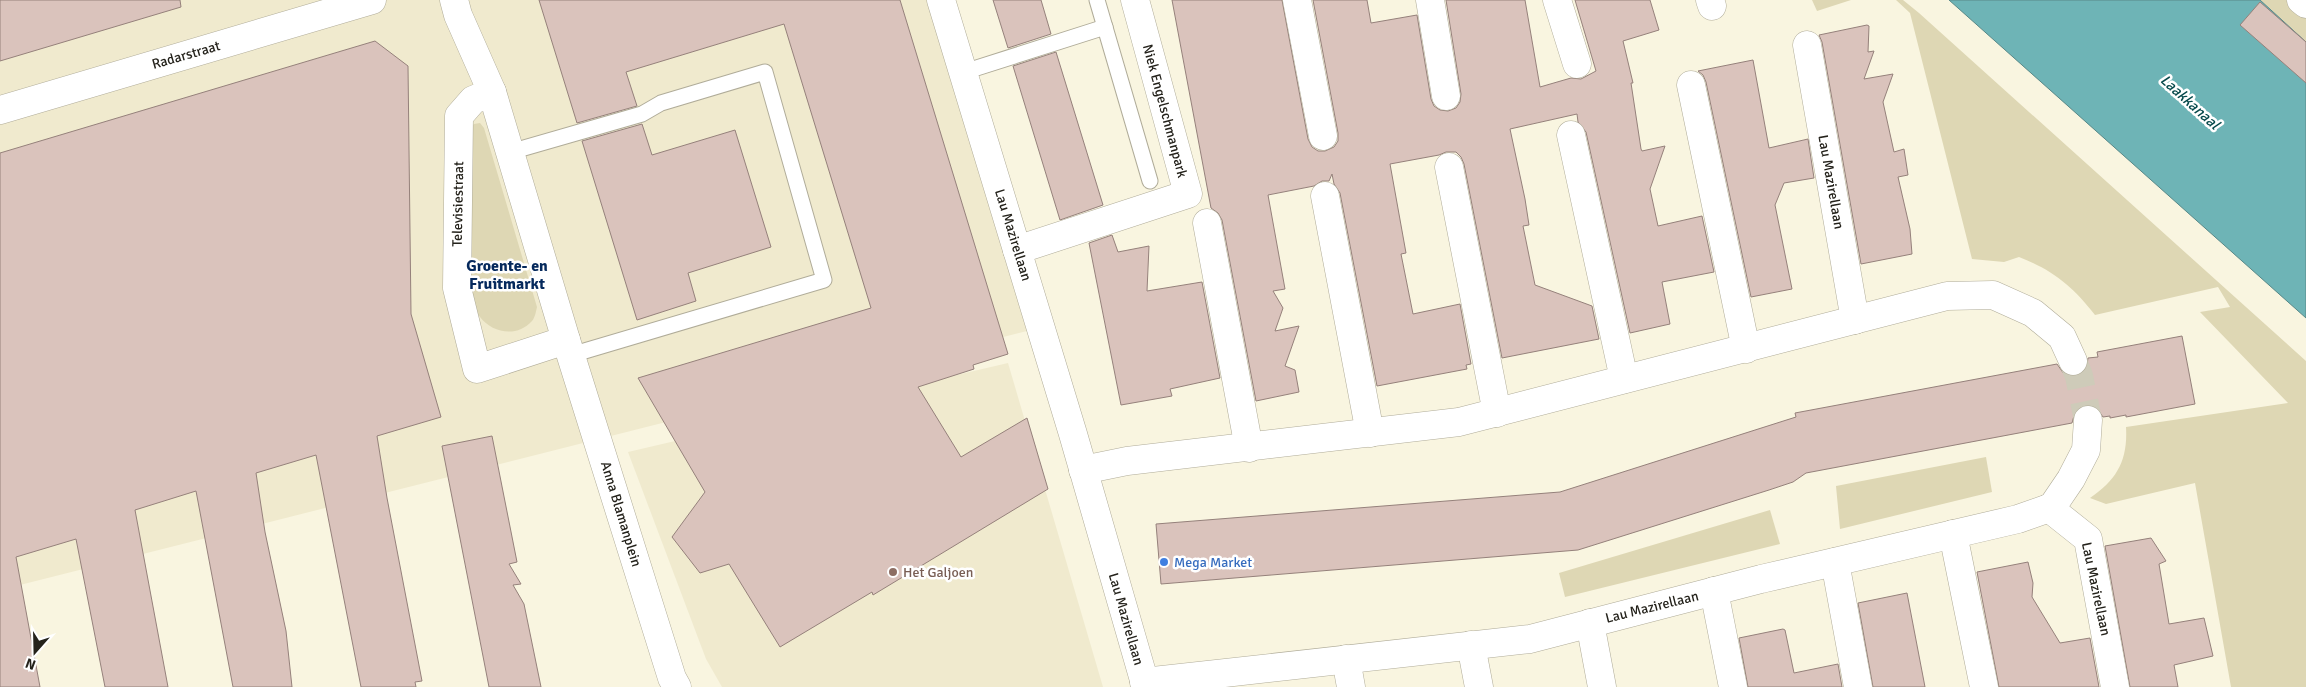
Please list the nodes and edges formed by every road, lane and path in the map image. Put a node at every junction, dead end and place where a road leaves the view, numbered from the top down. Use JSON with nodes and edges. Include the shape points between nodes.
{"nodes":[{"id":1,"x":372,"y":0,"type":"edge"},
{"id":2,"x":454,"y":0,"type":"edge"},
{"id":3,"x":941,"y":0,"type":"edge"},
{"id":4,"x":1097,"y":0,"type":"edge"},
{"id":5,"x":1135,"y":0,"type":"edge"},
{"id":6,"x":1297,"y":0,"type":"edge"},
{"id":7,"x":1430,"y":0,"type":"edge"},
{"id":8,"x":1557,"y":0,"type":"edge"},
{"id":9,"x":2301,"y":0,"type":"edge"},
{"id":10,"x":2306,"y":4,"type":"edge"},
{"id":11,"x":1105,"y":26,"type":"junction"},
{"id":12,"x":1807,"y":44,"type":"dead end"},
{"id":13,"x":1577,"y":64,"type":"dead end"},
{"id":14,"x":964,"y":72,"type":"junction"},
{"id":15,"x":1691,"y":85,"type":"dead end"},
{"id":16,"x":492,"y":92,"type":"junction"},
{"id":17,"x":1446,"y":96,"type":"dead end"},
{"id":18,"x":0,"y":110,"type":"edge"},
{"id":19,"x":1571,"y":135,"type":"dead end"},
{"id":20,"x":1323,"y":136,"type":"dead end"},
{"id":21,"x":510,"y":152,"type":"junction"},
{"id":22,"x":1449,"y":167,"type":"dead end"},
{"id":23,"x":1150,"y":181,"type":"dead end"},
{"id":24,"x":1325,"y":196,"type":"dead end"},
{"id":25,"x":1207,"y":223,"type":"dead end"},
{"id":26,"x":1017,"y":250,"type":"junction"},
{"id":27,"x":1855,"y":320,"type":"junction"},
{"id":28,"x":568,"y":348,"type":"junction"},
{"id":29,"x":1746,"y":349,"type":"junction"},
{"id":30,"x":2072,"y":361,"type":"tunnel mouth"},
{"id":31,"x":1624,"y":379,"type":"junction"},
{"id":32,"x":1497,"y":413,"type":"junction"},
{"id":33,"x":2088,"y":420,"type":"tunnel mouth"},
{"id":34,"x":1370,"y":433,"type":"junction"},
{"id":35,"x":1249,"y":448,"type":"junction"},
{"id":36,"x":1083,"y":470,"type":"junction"},
{"id":37,"x":2049,"y":508,"type":"junction"},
{"id":38,"x":1953,"y":534,"type":"junction"},
{"id":39,"x":1835,"y":562,"type":"junction"},
{"id":40,"x":1714,"y":592,"type":"junction"},
{"id":41,"x":1590,"y":623,"type":"junction"},
{"id":42,"x":1471,"y":645,"type":"junction"},
{"id":43,"x":1346,"y":659,"type":"junction"},
{"id":44,"x":1145,"y":684,"type":"edge"},
{"id":45,"x":677,"y":687,"type":"edge"},
{"id":46,"x":1352,"y":687,"type":"edge"},
{"id":47,"x":1479,"y":687,"type":"edge"},
{"id":48,"x":1602,"y":687,"type":"edge"},
{"id":49,"x":1733,"y":687,"type":"edge"},
{"id":50,"x":1858,"y":687,"type":"edge"},
{"id":51,"x":1984,"y":687,"type":"edge"},
{"id":52,"x":2115,"y":687,"type":"edge"}],
"edges":[{"from":1,"to":18,"type":"street","name":"Radarstraat"},
{"from":2,"to":16,"type":"street"},
{"from":3,"to":14,"type":"street","name":"Lau Mazirellaan"},
{"from":4,"to":11,"type":"lane"},
{"from":5,"to":26,"type":"street","name":"Niek Engelschmanpark","via":[[1188,194]]},
{"from":6,"to":20,"type":"street"},
{"from":7,"to":17,"type":"street"},
{"from":8,"to":13,"type":"street"},
{"from":9,"to":10,"type":"street"},
{"from":11,"to":14,"type":"lane"},
{"from":11,"to":23,"type":"lane"},
{"from":12,"to":27,"type":"street","name":"Lau Mazirellaan"},
{"from":14,"to":26,"type":"street","name":"Lau Mazirellaan"},
{"from":15,"to":29,"type":"street"},
{"from":16,"to":21,"type":"street"},
{"from":16,"to":28,"type":"street","name":"Televisiestraat","via":[[473,100],[459,116],[457,288],[476,368]]},
{"from":19,"to":31,"type":"street"},
{"from":21,"to":28,"type":"street"},
{"from":21,"to":28,"type":"lane","via":[[642,114],[661,103],[765,72],[824,280]]},
{"from":22,"to":32,"type":"street"},
{"from":24,"to":34,"type":"street"},
{"from":25,"to":35,"type":"street"},
{"from":26,"to":36,"type":"street","name":"Lau Mazirellaan"},
{"from":27,"to":29,"type":"street"},
{"from":27,"to":30,"type":"street","via":[[1947,296],[1993,295],[2033,313],[2062,337]]},
{"from":28,"to":45,"type":"street","name":"Anna Blamanplein"},
{"from":29,"to":31,"type":"street"},
{"from":31,"to":32,"type":"street"},
{"from":32,"to":34,"type":"street","via":[[1459,422]]},
{"from":33,"to":37,"type":"street","via":[[2086,450],[2071,479]]},
{"from":34,"to":35,"type":"street"},
{"from":35,"to":36,"type":"street","via":[[1127,461]]},
{"from":36,"to":44,"type":"street","name":"Lau Mazirellaan"},
{"from":37,"to":38,"type":"street","name":"Lau Mazirellaan","via":[[2018,519]]},
{"from":37,"to":52,"type":"street","name":"Lau Mazirellaan","via":[[2088,539]]},
{"from":38,"to":39,"type":"street","name":"Lau Mazirellaan"},
{"from":38,"to":51,"type":"street"},
{"from":39,"to":40,"type":"street","name":"Lau Mazirellaan"},
{"from":39,"to":50,"type":"street"},
{"from":40,"to":41,"type":"street","name":"Lau Mazirellaan"},
{"from":40,"to":49,"type":"street","name":"Lau Mazirellaan"},
{"from":41,"to":42,"type":"street","name":"Lau Mazirellaan","via":[[1530,639]]},
{"from":41,"to":48,"type":"street","name":"Lau Mazirellaan"},
{"from":42,"to":43,"type":"street","name":"Lau Mazirellaan"},
{"from":42,"to":47,"type":"street"},
{"from":43,"to":44,"type":"street","name":"Lau Mazirellaan"},
{"from":43,"to":46,"type":"street"}]}
